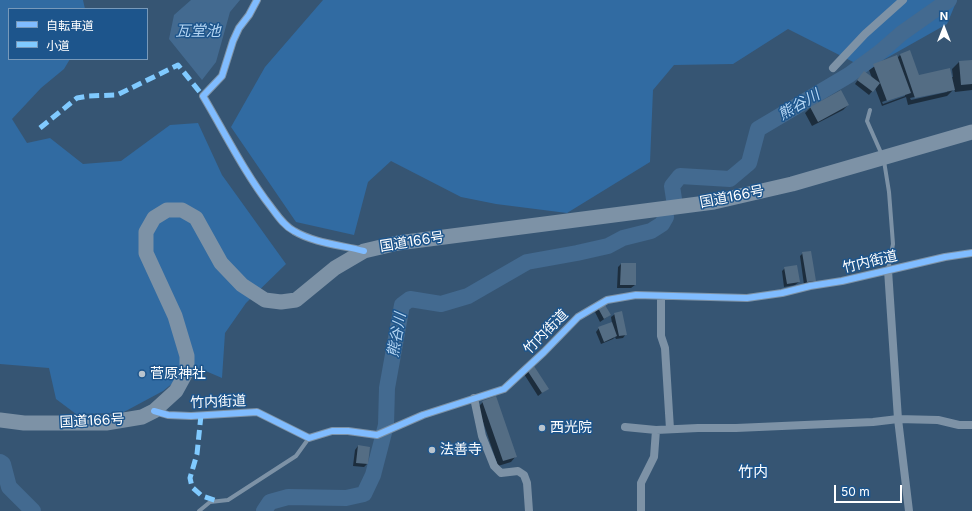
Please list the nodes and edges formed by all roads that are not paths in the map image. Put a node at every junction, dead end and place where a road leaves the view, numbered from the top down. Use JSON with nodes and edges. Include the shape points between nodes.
{"nodes":[{"id":1,"x":257,"y":0,"type":"edge"},
{"id":2,"x":903,"y":0,"type":"edge"},
{"id":3,"x":833,"y":68,"type":"dead end"},
{"id":4,"x":870,"y":110,"type":"dead end"},
{"id":5,"x":972,"y":132,"type":"edge"},
{"id":6,"x":883,"y":158,"type":"junction"},
{"id":7,"x":364,"y":251,"type":"junction"},
{"id":8,"x":972,"y":253,"type":"edge"},
{"id":9,"x":888,"y":270,"type":"junction"},
{"id":10,"x":661,"y":296,"type":"junction"},
{"id":11,"x":474,"y":398,"type":"junction"},
{"id":12,"x":154,"y":410,"type":"junction"},
{"id":13,"x":898,"y":419,"type":"junction"},
{"id":14,"x":0,"y":420,"type":"edge"},
{"id":15,"x":972,"y":425,"type":"edge"},
{"id":16,"x":625,"y":427,"type":"dead end"},
{"id":17,"x":670,"y":429,"type":"junction"},
{"id":18,"x":656,"y":430,"type":"junction"},
{"id":19,"x":309,"y":438,"type":"junction"},
{"id":20,"x":199,"y":511,"type":"edge"},
{"id":21,"x":529,"y":511,"type":"edge"},
{"id":22,"x":641,"y":511,"type":"edge"},
{"id":23,"x":910,"y":511,"type":"edge"}],
"edges":[{"from":1,"to":7,"type":"street","via":[[233,41],[222,76],[203,96],[230,145],[280,219],[293,230],[310,238]]},
{"from":2,"to":3,"type":"street","via":[[865,34]]},
{"from":4,"to":6,"type":"lane","via":[[867,121]]},
{"from":5,"to":6,"type":"highway","name":"国道166号"},
{"from":6,"to":7,"type":"highway","name":"国道166号","via":[[792,184],[714,202],[398,243]]},
{"from":6,"to":9,"type":"lane","via":[[889,192],[893,244]]},
{"from":7,"to":12,"type":"highway","name":"国道166号","via":[[335,268],[296,300],[265,300],[242,285],[221,263],[196,218],[182,210],[167,210],[154,218],[146,232],[146,253],[175,316],[187,356],[187,371],[176,391]]},
{"from":8,"to":9,"type":"street","name":"竹内街道"},
{"from":9,"to":10,"type":"street","name":"竹内街道","via":[[747,298]]},
{"from":9,"to":13,"type":"street"},
{"from":10,"to":11,"type":"street","name":"竹内街道","via":[[636,295],[607,300],[578,316],[504,389]]},
{"from":10,"to":17,"type":"street","via":[[661,336],[665,348]]},
{"from":11,"to":19,"type":"street","name":"竹内街道","via":[[423,415],[381,434],[332,431]]},
{"from":11,"to":21,"type":"street","via":[[482,436],[494,466],[501,472],[518,471],[524,475]]},
{"from":12,"to":14,"type":"highway","name":"国道166号","via":[[142,417],[106,423],[24,423]]},
{"from":12,"to":19,"type":"street","name":"竹内街道","via":[[168,415],[191,416],[257,412]]},
{"from":13,"to":15,"type":"street","via":[[938,420]]},
{"from":13,"to":17,"type":"street","via":[[784,427]]},
{"from":13,"to":23,"type":"street"},
{"from":16,"to":18,"type":"street"},
{"from":17,"to":18,"type":"street"},
{"from":18,"to":22,"type":"street","via":[[654,457],[641,483]]},
{"from":19,"to":20,"type":"lane","via":[[296,456],[228,500],[210,502]]}]}
